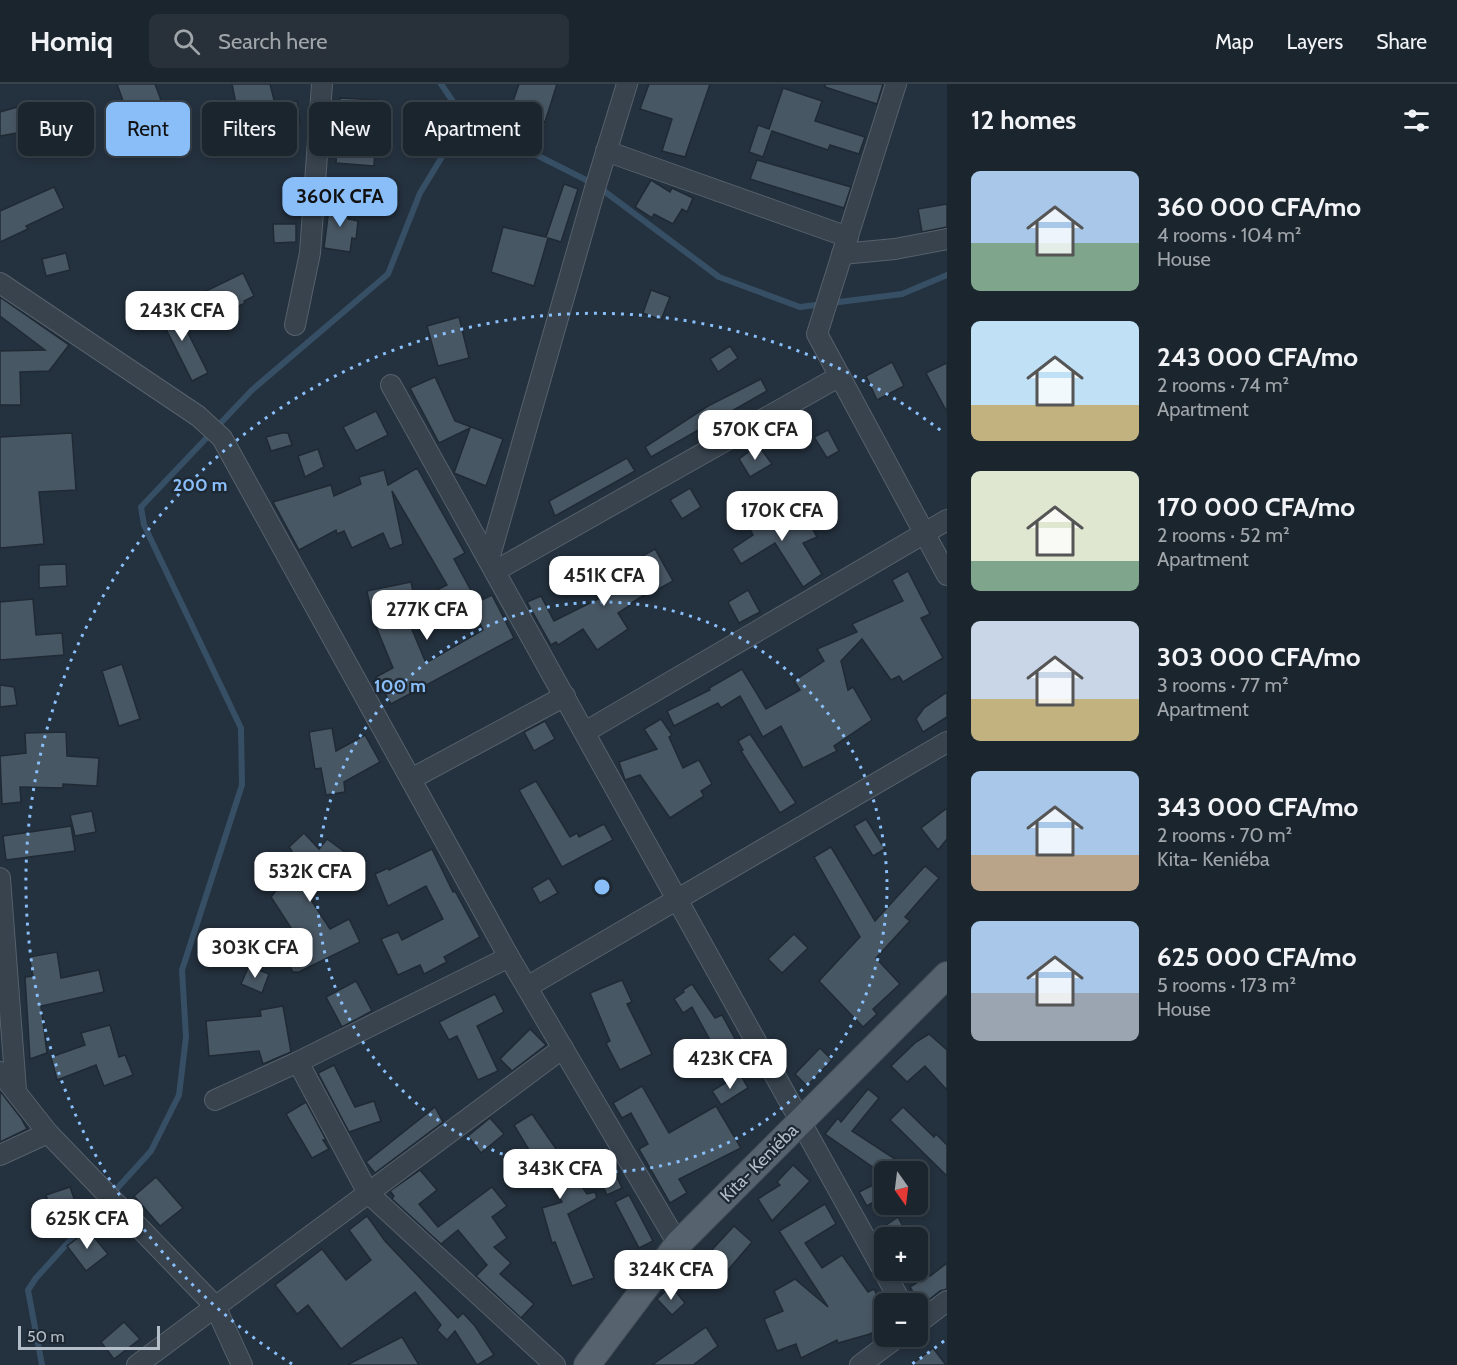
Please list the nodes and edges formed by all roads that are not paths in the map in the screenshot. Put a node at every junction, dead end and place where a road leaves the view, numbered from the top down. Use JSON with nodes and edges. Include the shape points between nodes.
{"nodes":[{"id":1,"x":322,"y":84,"type":"edge"},
{"id":2,"x":627,"y":84,"type":"edge"},
{"id":3,"x":896,"y":84,"type":"edge"},
{"id":4,"x":606,"y":151,"type":"junction"},
{"id":5,"x":947,"y":239,"type":"edge"},
{"id":6,"x":845,"y":245,"type":"junction"},
{"id":7,"x":0,"y":283,"type":"edge"},
{"id":8,"x":295,"y":325,"type":"dead end"},
{"id":9,"x":840,"y":376,"type":"junction"},
{"id":10,"x":392,"y":385,"type":"dead end"},
{"id":11,"x":947,"y":520,"type":"edge"},
{"id":12,"x":925,"y":534,"type":"junction"},
{"id":13,"x":492,"y":565,"type":"junction"},
{"id":14,"x":947,"y":575,"type":"edge"},
{"id":15,"x":565,"y":696,"type":"junction"},
{"id":16,"x":585,"y":732,"type":"junction"},
{"id":17,"x":947,"y":742,"type":"edge"},
{"id":18,"x":411,"y":779,"type":"junction"},
{"id":19,"x":0,"y":878,"type":"edge"},
{"id":20,"x":678,"y":900,"type":"junction"},
{"id":21,"x":509,"y":957,"type":"junction"},
{"id":22,"x":947,"y":975,"type":"edge"},
{"id":23,"x":526,"y":987,"type":"junction"},
{"id":24,"x":563,"y":1048,"type":"junction"},
{"id":25,"x":298,"y":1062,"type":"junction"},
{"id":26,"x":0,"y":1072,"type":"edge"},
{"id":27,"x":15,"y":1090,"type":"junction"},
{"id":28,"x":215,"y":1100,"type":"dead end"},
{"id":29,"x":801,"y":1121,"type":"junction"},
{"id":30,"x":48,"y":1132,"type":"junction"},
{"id":31,"x":0,"y":1155,"type":"edge"},
{"id":32,"x":368,"y":1193,"type":"junction"},
{"id":33,"x":678,"y":1244,"type":"junction"},
{"id":34,"x":897,"y":1293,"type":"edge"},
{"id":35,"x":947,"y":1301,"type":"edge"},
{"id":36,"x":215,"y":1306,"type":"junction"},
{"id":37,"x":928,"y":1315,"type":"edge"},
{"id":38,"x":884,"y":1347,"type":"edge"},
{"id":39,"x":137,"y":1365,"type":"edge"},
{"id":40,"x":242,"y":1365,"type":"edge"},
{"id":41,"x":555,"y":1365,"type":"edge"},
{"id":42,"x":587,"y":1365,"type":"edge"},
{"id":43,"x":860,"y":1365,"type":"edge"}],
"edges":[{"from":1,"to":8,"type":"street","via":[[310,253]]},
{"from":2,"to":4,"type":"street"},
{"from":3,"to":6,"type":"street"},
{"from":4,"to":6,"type":"street"},
{"from":4,"to":13,"type":"street"},
{"from":5,"to":6,"type":"street","via":[[895,249]]},
{"from":6,"to":9,"type":"street","via":[[817,334]]},
{"from":7,"to":18,"type":"street","via":[[198,416],[222,438]]},
{"from":9,"to":12,"type":"street"},
{"from":9,"to":13,"type":"street"},
{"from":10,"to":13,"type":"street"},
{"from":11,"to":12,"type":"street"},
{"from":12,"to":14,"type":"street"},
{"from":12,"to":16,"type":"street"},
{"from":13,"to":15,"type":"street"},
{"from":15,"to":16,"type":"street"},
{"from":15,"to":18,"type":"street"},
{"from":16,"to":20,"type":"street"},
{"from":17,"to":20,"type":"street"},
{"from":18,"to":21,"type":"street"},
{"from":19,"to":27,"type":"street"},
{"from":20,"to":23,"type":"street"},
{"from":20,"to":29,"type":"street"},
{"from":21,"to":23,"type":"street"},
{"from":21,"to":25,"type":"street"},
{"from":22,"to":29,"type":"main road","name":"Kita- Keniéba"},
{"from":23,"to":24,"type":"street"},
{"from":24,"to":32,"type":"street"},
{"from":24,"to":33,"type":"street"},
{"from":25,"to":28,"type":"street"},
{"from":25,"to":32,"type":"street"},
{"from":26,"to":27,"type":"street"},
{"from":27,"to":30,"type":"street"},
{"from":29,"to":33,"type":"main road","name":"Kita- Keniéba"},
{"from":29,"to":34,"type":"street"},
{"from":30,"to":31,"type":"street"},
{"from":30,"to":36,"type":"street"},
{"from":32,"to":36,"type":"street"},
{"from":32,"to":41,"type":"street"},
{"from":33,"to":42,"type":"main road","name":"Kita- Keniéba"},
{"from":35,"to":37,"type":"street"},
{"from":36,"to":39,"type":"street"},
{"from":36,"to":40,"type":"street"},
{"from":38,"to":43,"type":"street"}]}
